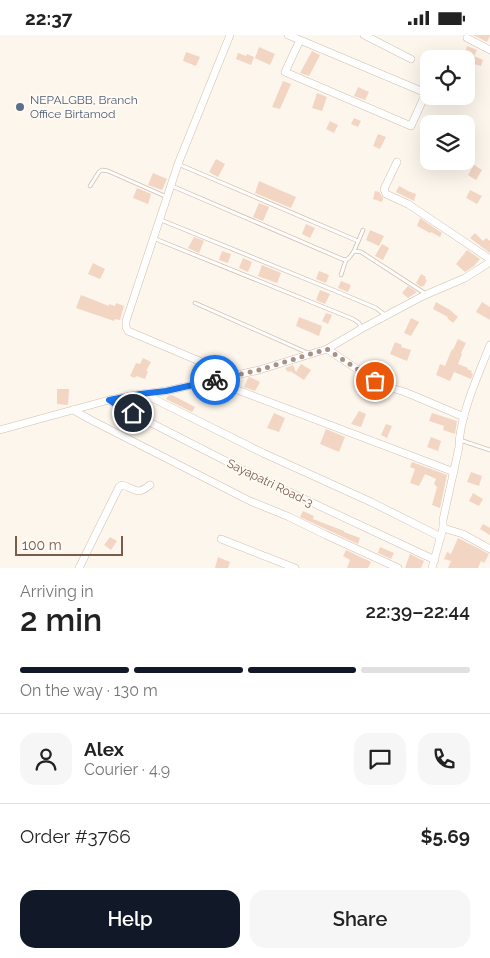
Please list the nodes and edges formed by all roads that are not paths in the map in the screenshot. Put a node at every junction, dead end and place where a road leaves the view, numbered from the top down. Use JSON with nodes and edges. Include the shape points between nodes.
{"nodes":[{"id":1,"x":230,"y":35,"type":"edge"},
{"id":2,"x":288,"y":35,"type":"edge"},
{"id":3,"x":364,"y":35,"type":"edge"},
{"id":4,"x":467,"y":38,"type":"dead end"},
{"id":5,"x":300,"y":40,"type":"junction"},
{"id":6,"x":490,"y":50,"type":"edge"},
{"id":7,"x":411,"y":59,"type":"dead end"},
{"id":8,"x":396,"y":163,"type":"dead end"},
{"id":9,"x":178,"y":164,"type":"junction"},
{"id":10,"x":90,"y":186,"type":"dead end"},
{"id":11,"x":171,"y":186,"type":"junction"},
{"id":12,"x":167,"y":197,"type":"junction"},
{"id":13,"x":160,"y":219,"type":"junction"},
{"id":14,"x":363,"y":229,"type":"dead end"},
{"id":15,"x":153,"y":238,"type":"junction"},
{"id":16,"x":358,"y":241,"type":"junction"},
{"id":17,"x":354,"y":251,"type":"junction"},
{"id":18,"x":346,"y":260,"type":"junction"},
{"id":19,"x":490,"y":261,"type":"edge"},
{"id":20,"x":341,"y":275,"type":"dead end"},
{"id":21,"x":426,"y":294,"type":"junction"},
{"id":22,"x":195,"y":303,"type":"dead end"},
{"id":23,"x":385,"y":315,"type":"junction"},
{"id":24,"x":361,"y":329,"type":"junction"},
{"id":25,"x":490,"y":345,"type":"edge"},
{"id":26,"x":327,"y":349,"type":"junction"},
{"id":27,"x":311,"y":354,"type":"junction"},
{"id":28,"x":235,"y":376,"type":"junction"},
{"id":29,"x":214,"y":381,"type":"junction"},
{"id":30,"x":143,"y":394,"type":"junction"},
{"id":31,"x":109,"y":400,"type":"junction"},
{"id":32,"x":72,"y":410,"type":"junction"},
{"id":33,"x":464,"y":417,"type":"junction"},
{"id":34,"x":1,"y":432,"type":"edge"},
{"id":35,"x":459,"y":440,"type":"junction"},
{"id":36,"x":490,"y":451,"type":"edge"},
{"id":37,"x":454,"y":472,"type":"junction"},
{"id":38,"x":150,"y":485,"type":"dead end"},
{"id":39,"x":443,"y":528,"type":"junction"},
{"id":40,"x":441,"y":537,"type":"junction"},
{"id":41,"x":221,"y":539,"type":"dead end"},
{"id":42,"x":490,"y":549,"type":"edge"},
{"id":43,"x":435,"y":560,"type":"junction"},
{"id":44,"x":79,"y":568,"type":"edge"},
{"id":45,"x":295,"y":568,"type":"edge"},
{"id":46,"x":398,"y":568,"type":"edge"},
{"id":47,"x":432,"y":568,"type":"edge"}],
"edges":[{"from":1,"to":9,"type":"street"},
{"from":2,"to":5,"type":"street"},
{"from":3,"to":7,"type":"street"},
{"from":4,"to":6,"type":"street"},
{"from":5,"to":5,"type":"street","via":[[285,72],[411,126],[426,93]]},
{"from":8,"to":19,"type":"street","via":[[384,189],[386,194],[408,204]]},
{"from":9,"to":11,"type":"street"},
{"from":9,"to":16,"type":"lane"},
{"from":10,"to":12,"type":"lane","via":[[102,170]]},
{"from":11,"to":12,"type":"street"},
{"from":11,"to":18,"type":"lane"},
{"from":12,"to":13,"type":"street"},
{"from":13,"to":15,"type":"street"},
{"from":13,"to":23,"type":"lane","via":[[376,308]]},
{"from":14,"to":16,"type":"lane"},
{"from":15,"to":24,"type":"lane","via":[[353,319]]},
{"from":15,"to":28,"type":"street","via":[[126,321],[128,331]]},
{"from":16,"to":17,"type":"lane"},
{"from":17,"to":18,"type":"lane"},
{"from":17,"to":21,"type":"lane","via":[[361,252]]},
{"from":18,"to":20,"type":"lane"},
{"from":19,"to":21,"type":"street","via":[[465,278]]},
{"from":21,"to":23,"type":"street"},
{"from":22,"to":27,"type":"lane"},
{"from":23,"to":24,"type":"street"},
{"from":24,"to":26,"type":"street"},
{"from":25,"to":33,"type":"street"},
{"from":26,"to":27,"type":"street"},
{"from":26,"to":33,"type":"street","via":[[375,381]]},
{"from":27,"to":28,"type":"street"},
{"from":28,"to":29,"type":"street"},
{"from":29,"to":30,"type":"street"},
{"from":29,"to":37,"type":"street"},
{"from":30,"to":31,"type":"street"},
{"from":30,"to":40,"type":"street"},
{"from":31,"to":32,"type":"street"},
{"from":31,"to":43,"type":"street","name":"Sayapatri Road-3","via":[[257,477]]},
{"from":32,"to":34,"type":"street"},
{"from":32,"to":46,"type":"street","via":[[250,501]]},
{"from":33,"to":35,"type":"street"},
{"from":35,"to":36,"type":"lane"},
{"from":35,"to":37,"type":"street"},
{"from":37,"to":39,"type":"street"},
{"from":38,"to":44,"type":"street","via":[[142,492],[122,485],[119,487]]},
{"from":39,"to":40,"type":"street"},
{"from":39,"to":42,"type":"street","via":[[463,534]]},
{"from":40,"to":43,"type":"street"},
{"from":41,"to":45,"type":"street"},
{"from":43,"to":47,"type":"street"}]}
